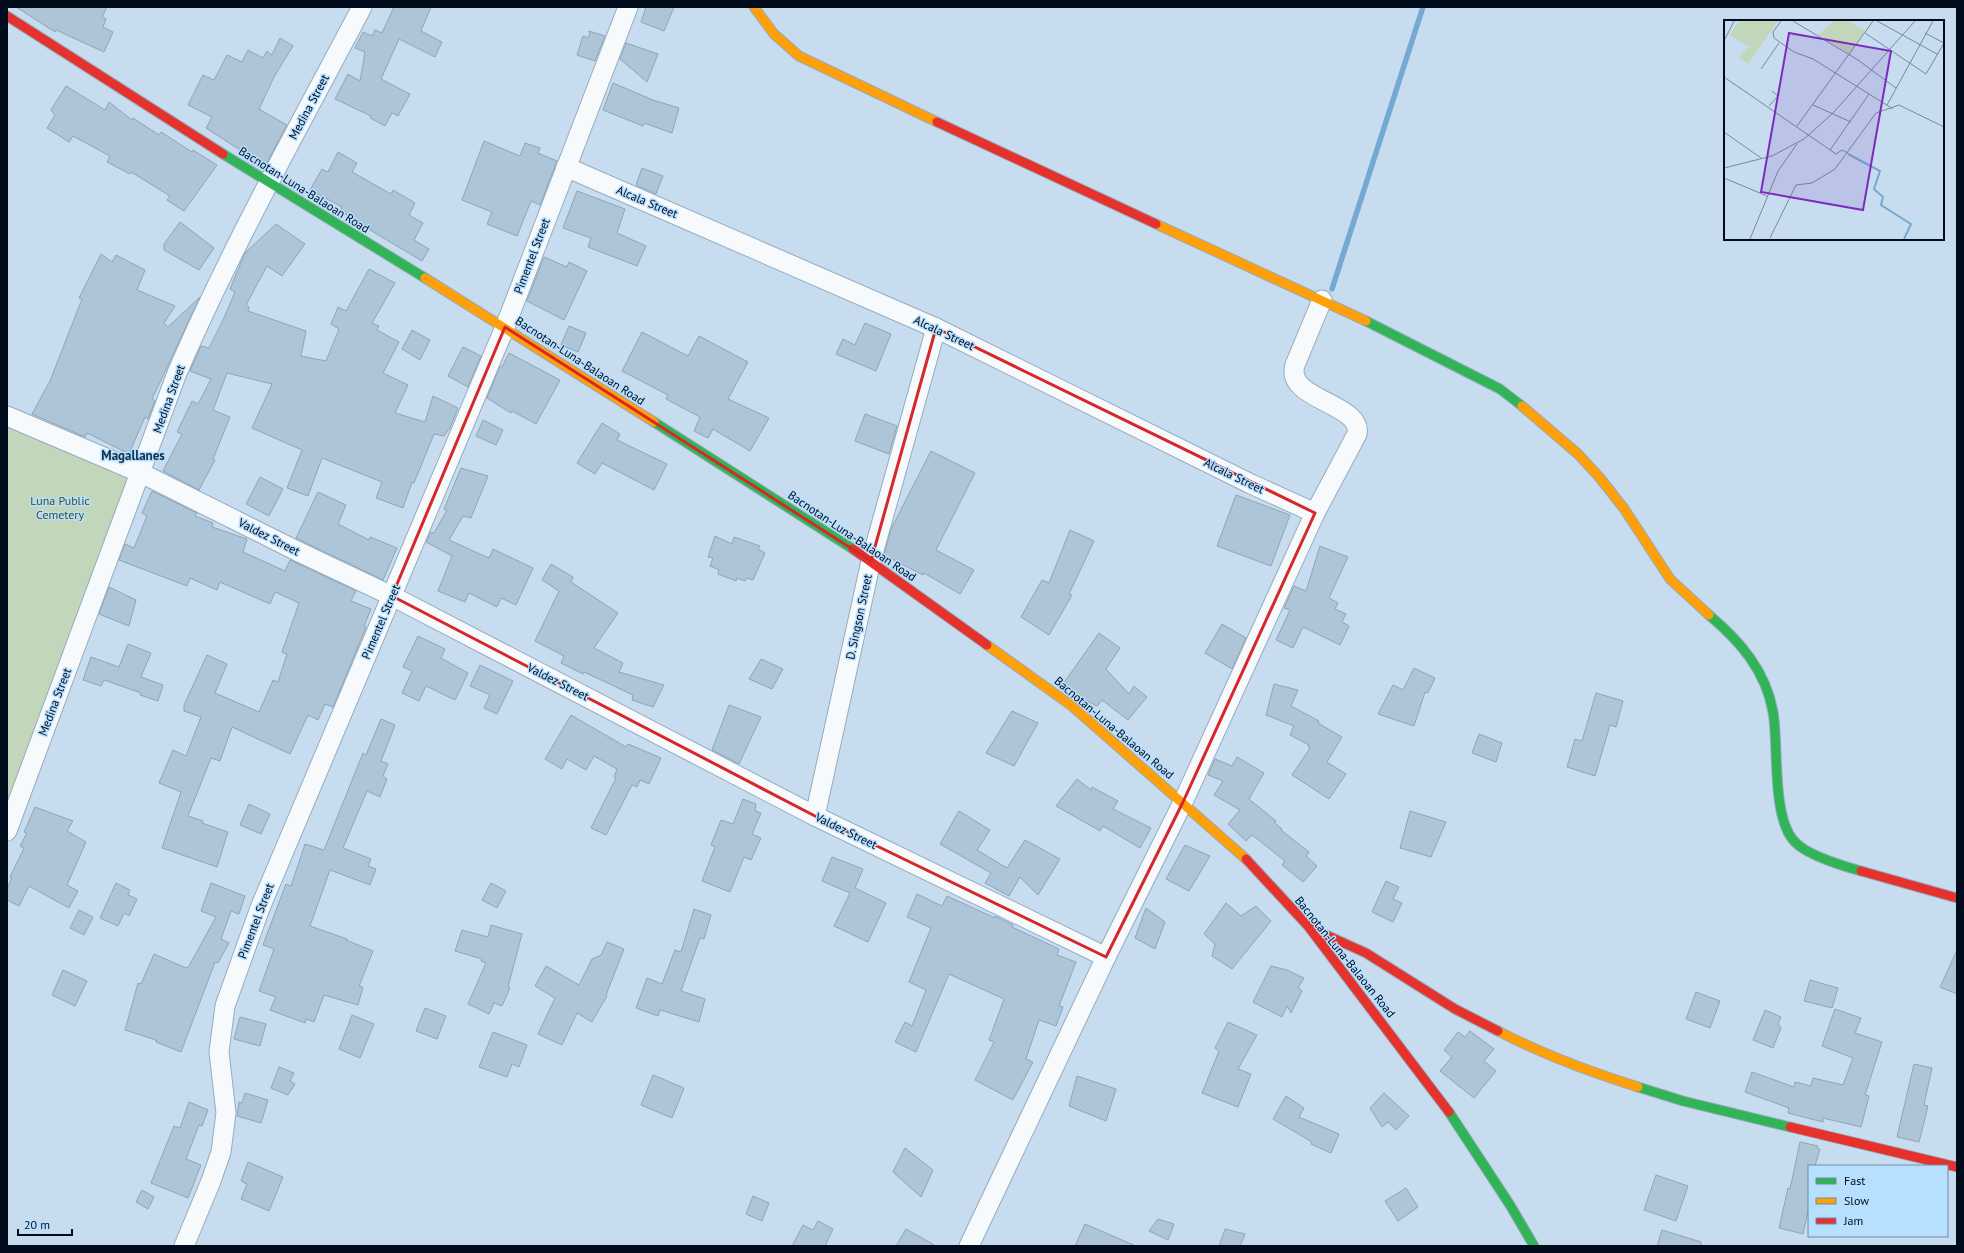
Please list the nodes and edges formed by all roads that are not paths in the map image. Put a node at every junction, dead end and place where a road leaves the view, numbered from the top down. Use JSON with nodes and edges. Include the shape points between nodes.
{"nodes":[{"id":1,"x":362,"y":7,"type":"edge"},
{"id":2,"x":628,"y":7,"type":"edge"},
{"id":3,"x":754,"y":7,"type":"edge"},
{"id":4,"x":7,"y":16,"type":"edge"},
{"id":5,"x":566,"y":167,"type":"junction"},
{"id":6,"x":269,"y":183,"type":"junction"},
{"id":7,"x":1322,"y":300,"type":"junction"},
{"id":8,"x":505,"y":327,"type":"junction"},
{"id":9,"x":936,"y":328,"type":"junction"},
{"id":10,"x":7,"y":416,"type":"edge"},
{"id":11,"x":141,"y":473,"type":"junction"},
{"id":12,"x":1314,"y":513,"type":"junction"},
{"id":13,"x":871,"y":561,"type":"junction"},
{"id":14,"x":392,"y":596,"type":"junction"},
{"id":15,"x":1183,"y":802,"type":"junction"},
{"id":16,"x":815,"y":816,"type":"junction"},
{"id":17,"x":7,"y":831,"type":"edge"},
{"id":18,"x":1957,"y":898,"type":"edge"},
{"id":19,"x":1308,"y":926,"type":"junction"},
{"id":20,"x":1106,"y":957,"type":"junction"},
{"id":21,"x":1957,"y":1167,"type":"edge"},
{"id":22,"x":184,"y":1246,"type":"edge"},
{"id":23,"x":969,"y":1246,"type":"edge"},
{"id":24,"x":1534,"y":1246,"type":"edge"}],
"edges":[{"from":1,"to":6,"type":"street","name":"Medina Street"},
{"from":2,"to":5,"type":"street","name":"Pimentel Street"},
{"from":3,"to":7,"type":"street","via":[[762,22],[779,41],[799,56],[991,148]]},
{"from":4,"to":6,"type":"street","name":"Bacnotan-Luna-Balaoan Road"},
{"from":5,"to":8,"type":"street","name":"Pimentel Street"},
{"from":5,"to":9,"type":"street","name":"Alcala Street"},
{"from":6,"to":8,"type":"street","name":"Bacnotan-Luna-Balaoan Road"},
{"from":6,"to":11,"type":"street","name":"Medina Street","via":[[177,373]]},
{"from":7,"to":12,"type":"street","via":[[1295,365],[1294,376],[1300,386],[1351,417],[1358,430]]},
{"from":7,"to":18,"type":"street","via":[[1393,333],[1500,389],[1567,444],[1600,478],[1625,510],[1670,579],[1733,635],[1752,658],[1774,711],[1781,808],[1788,832],[1795,842],[1806,850],[1846,867]]},
{"from":8,"to":13,"type":"street","name":"Bacnotan-Luna-Balaoan Road"},
{"from":8,"to":14,"type":"street","name":"Pimentel Street"},
{"from":9,"to":12,"type":"street","name":"Alcala Street","via":[[1244,481]]},
{"from":9,"to":13,"type":"street","name":"D. Singson Street"},
{"from":10,"to":11,"type":"street","name":"Valdez Street"},
{"from":11,"to":14,"type":"street","name":"Valdez Street"},
{"from":11,"to":17,"type":"street","name":"Medina Street"},
{"from":12,"to":15,"type":"street"},
{"from":13,"to":15,"type":"street","name":"Bacnotan-Luna-Balaoan Road","via":[[1072,706]]},
{"from":13,"to":16,"type":"street","name":"D. Singson Street"},
{"from":14,"to":16,"type":"street","name":"Valdez Street"},
{"from":14,"to":22,"type":"street","name":"Pimentel Street","via":[[260,908],[224,1006],[219,1052],[226,1113],[221,1152]]},
{"from":15,"to":19,"type":"street","name":"Bacnotan-Luna-Balaoan Road","via":[[1238,850]]},
{"from":15,"to":20,"type":"street"},
{"from":16,"to":20,"type":"street","name":"Valdez Street"},
{"from":19,"to":21,"type":"street","via":[[1366,953],[1455,1009],[1513,1039],[1605,1077],[1683,1101]]},
{"from":19,"to":24,"type":"street","name":"Bacnotan-Luna-Balaoan Road","via":[[1443,1102]]},
{"from":20,"to":23,"type":"street"}]}
